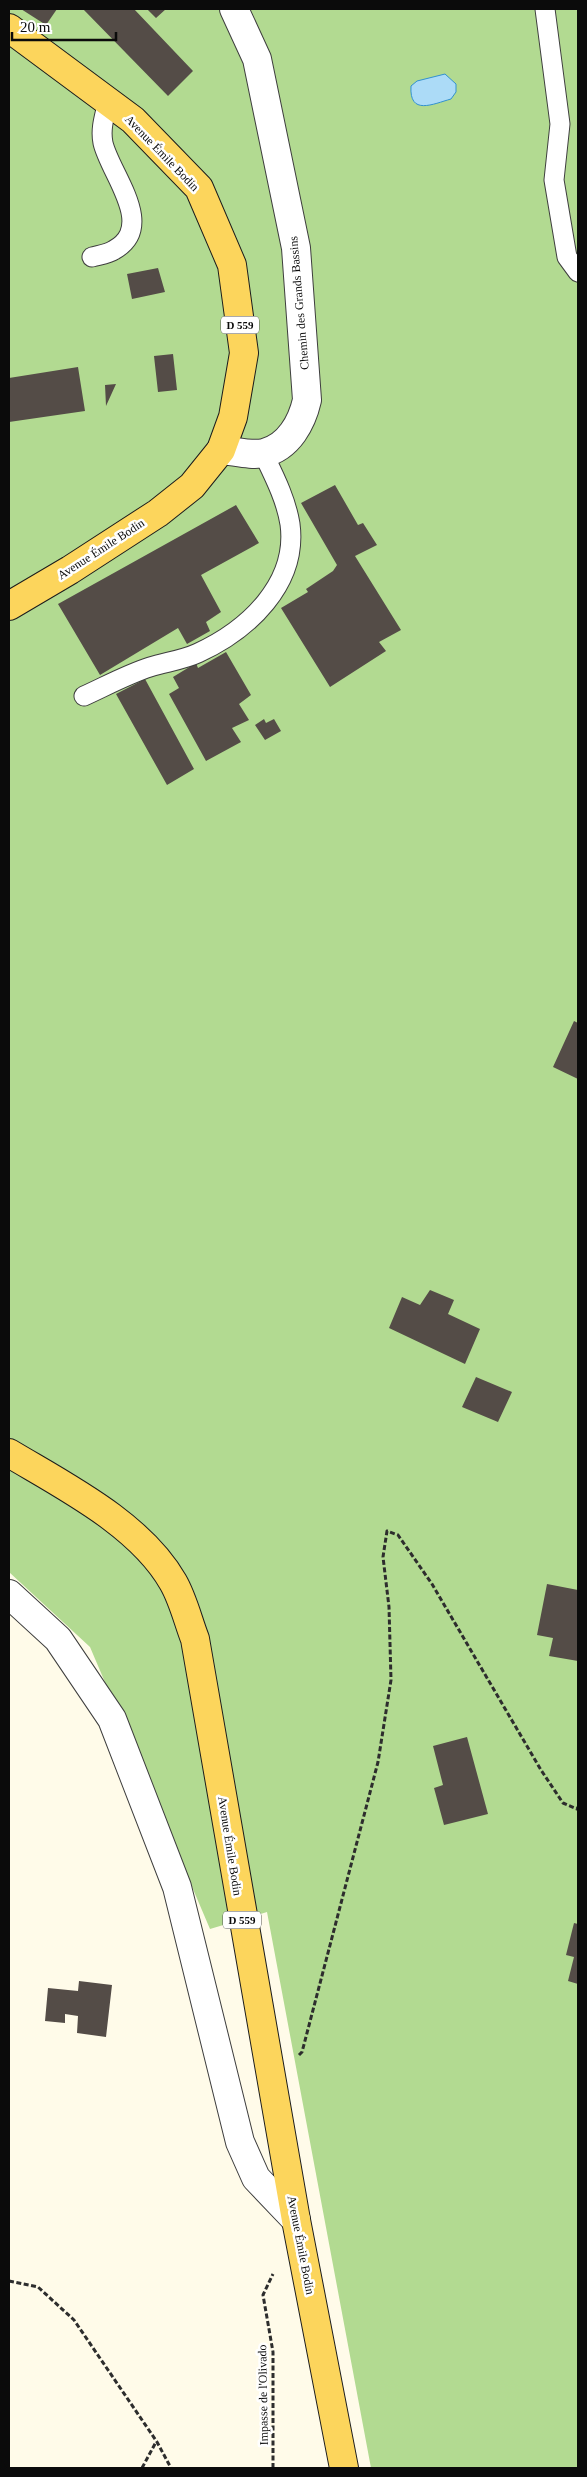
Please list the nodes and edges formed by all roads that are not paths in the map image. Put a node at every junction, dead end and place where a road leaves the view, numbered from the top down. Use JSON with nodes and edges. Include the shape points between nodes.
{"nodes":[{"id":1,"x":234,"y":9,"type":"edge"},
{"id":2,"x":545,"y":9,"type":"edge"},
{"id":3,"x":9,"y":28,"type":"edge"},
{"id":4,"x":108,"y":101,"type":"junction"},
{"id":5,"x":92,"y":258,"type":"dead end"},
{"id":6,"x":578,"y":272,"type":"edge"},
{"id":7,"x":221,"y":450,"type":"junction"},
{"id":8,"x":263,"y":453,"type":"junction"},
{"id":9,"x":9,"y":606,"type":"edge"},
{"id":10,"x":84,"y":696,"type":"dead end"},
{"id":11,"x":9,"y":1453,"type":"edge"},
{"id":12,"x":9,"y":1594,"type":"edge"},
{"id":13,"x":296,"y":2220,"type":"junction"},
{"id":14,"x":344,"y":2468,"type":"edge"}],
"edges":[{"from":1,"to":8,"type":"street","name":"Chemin des Grands Bassins","via":[[257,60],[296,248],[306,400],[303,417],[294,432],[280,446]]},
{"from":2,"to":6,"type":"lane","via":[[560,124],[554,180],[567,256]]},
{"from":3,"to":4,"type":"main road","name":"Avenue Émile Bodin","number":"D 559"},
{"from":4,"to":5,"type":"lane","via":[[101,128],[103,144],[132,209],[132,224],[127,238],[115,250]]},
{"from":4,"to":7,"type":"main road","name":"Avenue Émile Bodin","number":"D 559","via":[[133,120],[199,188],[232,265],[244,354],[233,417]]},
{"from":7,"to":8,"type":"street"},
{"from":7,"to":9,"type":"main road","name":"Avenue Émile Bodin","number":"D 559","via":[[192,486],[158,513]]},
{"from":8,"to":10,"type":"lane","via":[[280,486],[290,525],[288,559],[278,584],[258,613],[227,637],[196,654],[149,667]]},
{"from":11,"to":13,"type":"main road","name":"Avenue Émile Bodin","number":"D 559","via":[[99,1506],[148,1550],[173,1582],[195,1639]]},
{"from":12,"to":13,"type":"street","via":[[58,1639],[112,1719],[177,1887],[240,2142],[256,2178]]},
{"from":13,"to":14,"type":"main road","name":"Avenue Émile Bodin","number":"D 559"}]}
